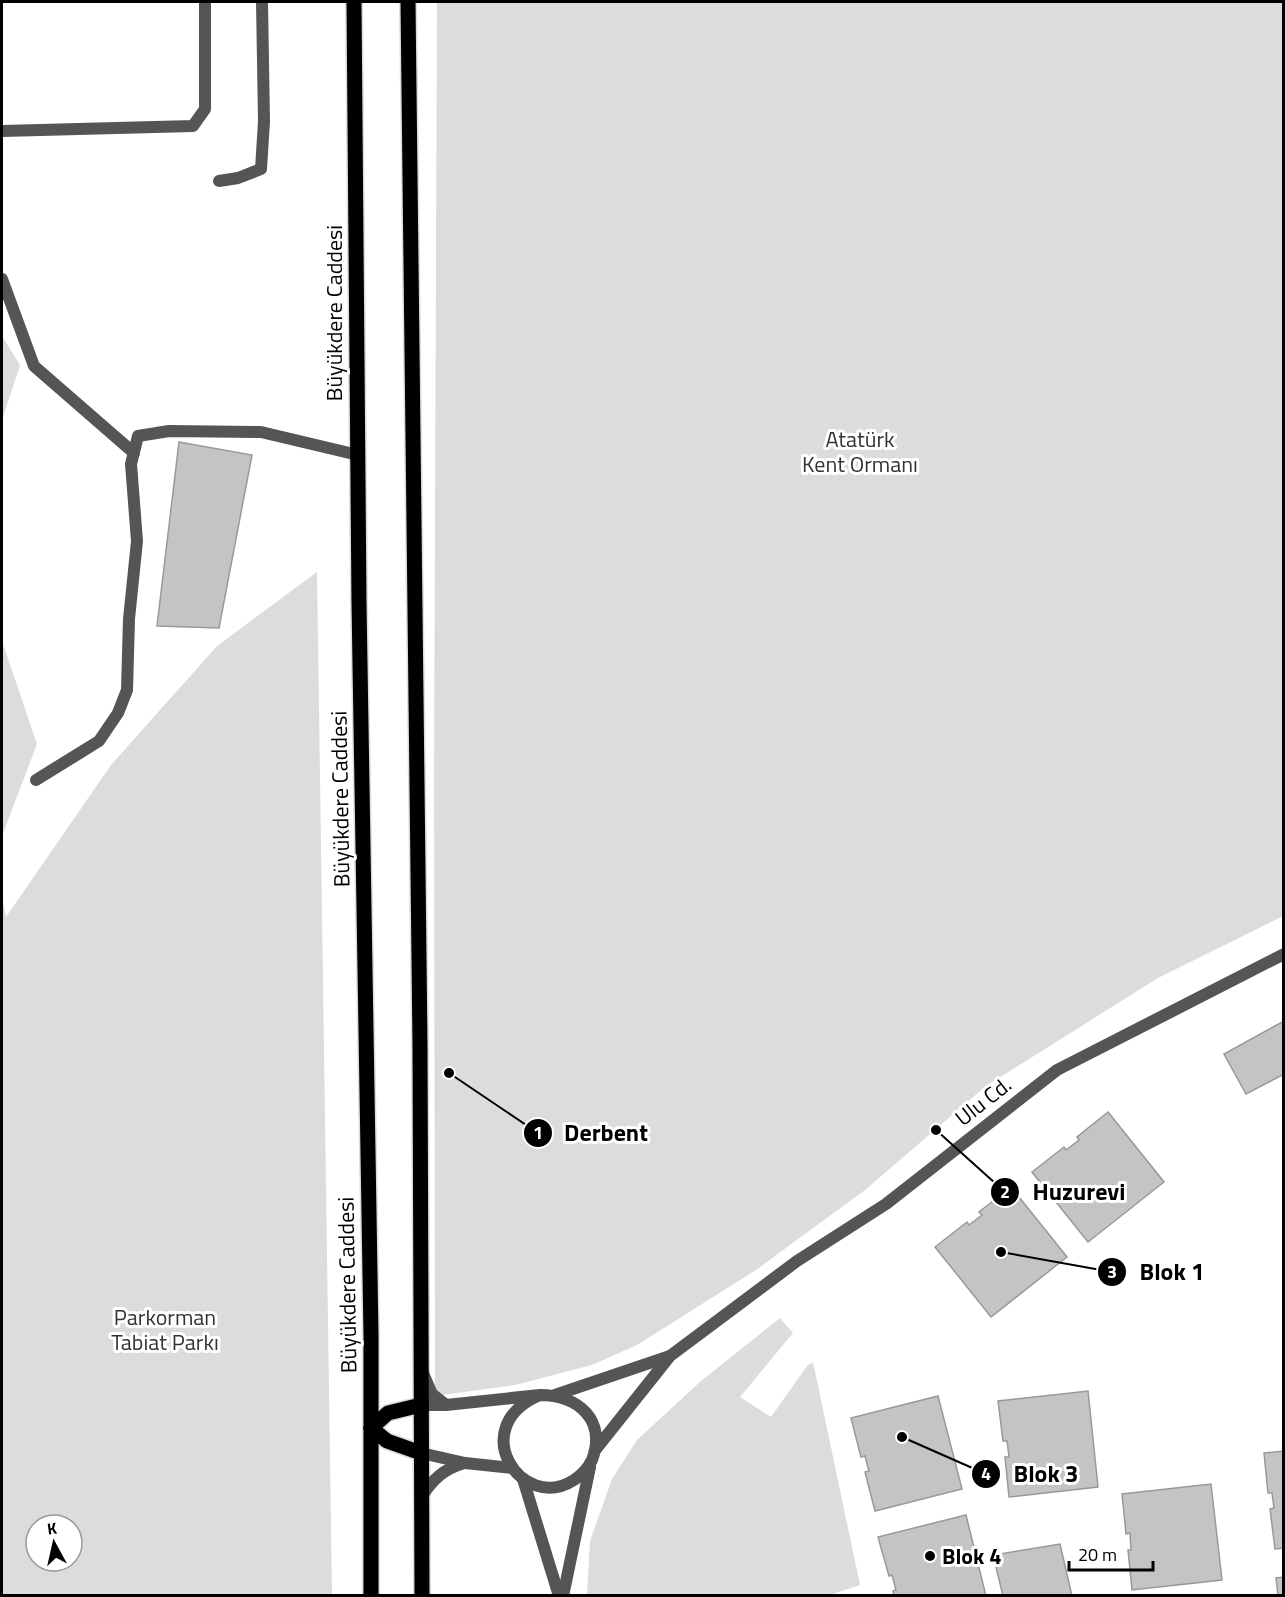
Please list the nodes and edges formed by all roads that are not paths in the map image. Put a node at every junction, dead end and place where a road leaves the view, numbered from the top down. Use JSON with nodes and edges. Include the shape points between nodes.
{"nodes":[{"id":1,"x":205,"y":2,"type":"edge"},
{"id":2,"x":262,"y":2,"type":"edge"},
{"id":3,"x":354,"y":2,"type":"edge"},
{"id":4,"x":408,"y":2,"type":"edge"},
{"id":5,"x":2,"y":131,"type":"edge"},
{"id":6,"x":219,"y":181,"type":"dead end"},
{"id":7,"x":2,"y":279,"type":"edge"},
{"id":8,"x":134,"y":453,"type":"junction"},
{"id":9,"x":358,"y":455,"type":"junction"},
{"id":10,"x":36,"y":780,"type":"dead end"},
{"id":11,"x":1284,"y":954,"type":"edge"},
{"id":12,"x":670,"y":1356,"type":"junction"},
{"id":13,"x":422,"y":1369,"type":"junction"},
{"id":14,"x":540,"y":1395,"type":"junction"},
{"id":15,"x":555,"y":1395,"type":"junction"},
{"id":16,"x":421,"y":1405,"type":"junction"},
{"id":17,"x":446,"y":1405,"type":"junction"},
{"id":18,"x":371,"y":1428,"type":"junction"},
{"id":19,"x":596,"y":1449,"type":"junction"},
{"id":20,"x":421,"y":1453,"type":"junction"},
{"id":21,"x":465,"y":1462,"type":"junction"},
{"id":22,"x":591,"y":1463,"type":"junction"},
{"id":23,"x":512,"y":1468,"type":"junction"},
{"id":24,"x":523,"y":1479,"type":"junction"},
{"id":25,"x":422,"y":1496,"type":"junction"},
{"id":26,"x":371,"y":1596,"type":"edge"},
{"id":27,"x":422,"y":1596,"type":"edge"},
{"id":28,"x":561,"y":1596,"type":"edge"}],
"edges":[{"from":1,"to":5,"type":"street","via":[[205,109],[194,126]]},
{"from":2,"to":6,"type":"street","via":[[261,169]]},
{"from":3,"to":9,"type":"main road","name":"Büyükdere Caddesi"},
{"from":4,"to":13,"type":"main road"},
{"from":7,"to":8,"type":"street","via":[[34,366]]},
{"from":8,"to":9,"type":"street","via":[[138,436],[261,432]]},
{"from":8,"to":10,"type":"street","via":[[131,464],[137,541],[127,690],[118,713],[99,741]]},
{"from":9,"to":18,"type":"main road","name":"Büyükdere Caddesi"},
{"from":11,"to":12,"type":"street","name":"Ulu Cd.","via":[[1057,1070],[886,1204],[797,1262]]},
{"from":12,"to":15,"type":"street","name":"Ulu Cd."},
{"from":12,"to":19,"type":"street","name":"Ulu Cd."},
{"from":13,"to":16,"type":"main road"},
{"from":13,"to":17,"type":"street","via":[[432,1394]]},
{"from":14,"to":15,"type":"street"},
{"from":14,"to":17,"type":"street"},
{"from":14,"to":23,"type":"street","via":[[514,1411],[507,1424],[503,1439]]},
{"from":15,"to":19,"type":"street","via":[[570,1399],[591,1420]]},
{"from":16,"to":17,"type":"street"},
{"from":16,"to":18,"type":"main road","via":[[388,1413]]},
{"from":16,"to":20,"type":"main road"},
{"from":18,"to":20,"type":"main road","via":[[387,1440]]},
{"from":18,"to":26,"type":"main road","name":"Büyükdere Caddesi"},
{"from":19,"to":22,"type":"street"},
{"from":20,"to":21,"type":"street"},
{"from":20,"to":25,"type":"main road"},
{"from":21,"to":23,"type":"street"},
{"from":21,"to":25,"type":"street","via":[[447,1468]]},
{"from":22,"to":24,"type":"street","via":[[568,1484],[537,1486]]},
{"from":22,"to":28,"type":"street"},
{"from":23,"to":24,"type":"street"},
{"from":24,"to":28,"type":"street"},
{"from":25,"to":27,"type":"main road"}]}
